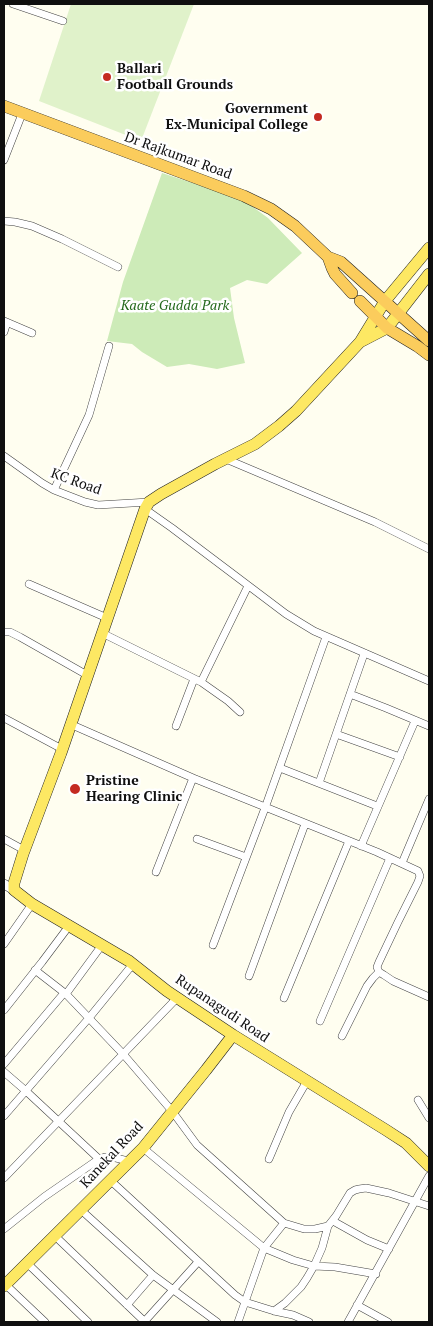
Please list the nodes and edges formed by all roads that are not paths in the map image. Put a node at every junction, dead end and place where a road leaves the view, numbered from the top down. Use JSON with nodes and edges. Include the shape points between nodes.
{"nodes":[{"id":1,"x":14,"y":4,"type":"edge"},
{"id":2,"x":23,"y":5,"type":"edge"},
{"id":3,"x":63,"y":21,"type":"dead end"},
{"id":4,"x":4,"y":106,"type":"edge"},
{"id":5,"x":22,"y":114,"type":"junction"},
{"id":6,"x":4,"y":160,"type":"edge"},
{"id":7,"x":4,"y":221,"type":"edge"},
{"id":8,"x":429,"y":248,"type":"edge"},
{"id":9,"x":328,"y":257,"type":"junction"},
{"id":10,"x":118,"y":267,"type":"dead end"},
{"id":11,"x":429,"y":274,"type":"edge"},
{"id":12,"x":352,"y":292,"type":"dead end"},
{"id":13,"x":360,"y":301,"type":"dead end"},
{"id":14,"x":385,"y":301,"type":"junction"},
{"id":15,"x":398,"y":313,"type":"junction"},
{"id":16,"x":375,"y":316,"type":"junction"},
{"id":17,"x":6,"y":321,"type":"edge"},
{"id":18,"x":387,"y":328,"type":"junction"},
{"id":19,"x":4,"y":332,"type":"edge"},
{"id":20,"x":32,"y":333,"type":"dead end"},
{"id":21,"x":423,"y":341,"type":"edge"},
{"id":22,"x":360,"y":342,"type":"junction"},
{"id":23,"x":108,"y":346,"type":"dead end"},
{"id":24,"x":429,"y":354,"type":"edge"},
{"id":25,"x":4,"y":456,"type":"edge"},
{"id":26,"x":226,"y":459,"type":"junction"},
{"id":27,"x":54,"y":490,"type":"junction"},
{"id":28,"x":147,"y":506,"type":"junction"},
{"id":29,"x":429,"y":549,"type":"edge"},
{"id":30,"x":28,"y":584,"type":"dead end"},
{"id":31,"x":248,"y":586,"type":"junction"},
{"id":32,"x":107,"y":618,"type":"junction"},
{"id":33,"x":4,"y":632,"type":"edge"},
{"id":34,"x":102,"y":633,"type":"junction"},
{"id":35,"x":326,"y":637,"type":"junction"},
{"id":36,"x":364,"y":654,"type":"junction"},
{"id":37,"x":87,"y":676,"type":"junction"},
{"id":38,"x":197,"y":681,"type":"junction"},
{"id":39,"x":429,"y":681,"type":"edge"},
{"id":40,"x":350,"y":694,"type":"junction"},
{"id":41,"x":240,"y":712,"type":"dead end"},
{"id":42,"x":4,"y":718,"type":"edge"},
{"id":43,"x":415,"y":720,"type":"junction"},
{"id":44,"x":70,"y":724,"type":"junction"},
{"id":45,"x":176,"y":726,"type":"dead end"},
{"id":46,"x":429,"y":726,"type":"edge"},
{"id":47,"x":336,"y":734,"type":"junction"},
{"id":48,"x":62,"y":748,"type":"junction"},
{"id":49,"x":400,"y":757,"type":"junction"},
{"id":50,"x":280,"y":768,"type":"junction"},
{"id":51,"x":193,"y":778,"type":"junction"},
{"id":52,"x":319,"y":783,"type":"junction"},
{"id":53,"x":429,"y":799,"type":"edge"},
{"id":54,"x":377,"y":806,"type":"junction"},
{"id":55,"x":265,"y":808,"type":"junction"},
{"id":56,"x":305,"y":824,"type":"junction"},
{"id":57,"x":4,"y":839,"type":"edge"},
{"id":58,"x":197,"y":839,"type":"dead end"},
{"id":59,"x":349,"y":841,"type":"junction"},
{"id":60,"x":360,"y":846,"type":"junction"},
{"id":61,"x":23,"y":852,"type":"junction"},
{"id":62,"x":246,"y":857,"type":"junction"},
{"id":63,"x":390,"y":858,"type":"junction"},
{"id":64,"x":402,"y":863,"type":"junction"},
{"id":65,"x":156,"y":872,"type":"dead end"},
{"id":66,"x":4,"y":884,"type":"edge"},
{"id":67,"x":14,"y":890,"type":"junction"},
{"id":68,"x":32,"y":904,"type":"junction"},
{"id":69,"x":69,"y":926,"type":"junction"},
{"id":70,"x":7,"y":934,"type":"edge"},
{"id":71,"x":4,"y":944,"type":"edge"},
{"id":72,"x":102,"y":945,"type":"junction"},
{"id":73,"x":212,"y":945,"type":"dead end"},
{"id":74,"x":133,"y":964,"type":"junction"},
{"id":75,"x":35,"y":970,"type":"junction"},
{"id":76,"x":380,"y":972,"type":"junction"},
{"id":77,"x":249,"y":976,"type":"dead end"},
{"id":78,"x":65,"y":993,"type":"junction"},
{"id":79,"x":429,"y":997,"type":"edge"},
{"id":80,"x":177,"y":998,"type":"junction"},
{"id":81,"x":284,"y":998,"type":"dead end"},
{"id":82,"x":4,"y":1010,"type":"edge"},
{"id":83,"x":90,"y":1018,"type":"junction"},
{"id":84,"x":320,"y":1021,"type":"dead end"},
{"id":85,"x":232,"y":1035,"type":"junction"},
{"id":86,"x":342,"y":1036,"type":"dead end"},
{"id":87,"x":124,"y":1055,"type":"junction"},
{"id":88,"x":4,"y":1064,"type":"edge"},
{"id":89,"x":4,"y":1072,"type":"edge"},
{"id":90,"x":307,"y":1081,"type":"junction"},
{"id":91,"x":26,"y":1091,"type":"junction"},
{"id":92,"x":418,"y":1100,"type":"dead end"},
{"id":93,"x":172,"y":1111,"type":"junction"},
{"id":94,"x":4,"y":1116,"type":"edge"},
{"id":95,"x":429,"y":1118,"type":"edge"},
{"id":96,"x":58,"y":1122,"type":"junction"},
{"id":97,"x":142,"y":1148,"type":"junction"},
{"id":98,"x":99,"y":1159,"type":"junction"},
{"id":99,"x":269,"y":1159,"type":"dead end"},
{"id":100,"x":128,"y":1161,"type":"junction"},
{"id":101,"x":429,"y":1166,"type":"edge"},
{"id":102,"x":429,"y":1176,"type":"edge"},
{"id":103,"x":4,"y":1178,"type":"edge"},
{"id":104,"x":110,"y":1180,"type":"junction"},
{"id":105,"x":416,"y":1202,"type":"junction"},
{"id":106,"x":429,"y":1206,"type":"edge"},
{"id":107,"x":81,"y":1210,"type":"junction"},
{"id":108,"x":284,"y":1223,"type":"junction"},
{"id":109,"x":330,"y":1223,"type":"junction"},
{"id":110,"x":4,"y":1229,"type":"edge"},
{"id":111,"x":55,"y":1236,"type":"junction"},
{"id":112,"x":264,"y":1248,"type":"junction"},
{"id":113,"x":389,"y":1249,"type":"junction"},
{"id":114,"x":198,"y":1262,"type":"junction"},
{"id":115,"x":27,"y":1264,"type":"junction"},
{"id":116,"x":314,"y":1266,"type":"junction"},
{"id":117,"x":153,"y":1274,"type":"junction"},
{"id":118,"x":376,"y":1274,"type":"junction"},
{"id":119,"x":5,"y":1286,"type":"edge"},
{"id":120,"x":173,"y":1290,"type":"junction"},
{"id":121,"x":245,"y":1302,"type":"junction"},
{"id":122,"x":127,"y":1305,"type":"junction"},
{"id":123,"x":358,"y":1305,"type":"junction"},
{"id":124,"x":274,"y":1311,"type":"junction"},
{"id":125,"x":45,"y":1322,"type":"edge"},
{"id":126,"x":88,"y":1322,"type":"edge"},
{"id":127,"x":145,"y":1322,"type":"edge"},
{"id":128,"x":217,"y":1322,"type":"edge"},
{"id":129,"x":238,"y":1322,"type":"edge"},
{"id":130,"x":309,"y":1322,"type":"edge"},
{"id":131,"x":348,"y":1322,"type":"edge"},
{"id":132,"x":388,"y":1322,"type":"edge"}],
"edges":[{"from":1,"to":2,"type":"street"},
{"from":2,"to":3,"type":"street"},
{"from":4,"to":5,"type":"highway","name":"Dr Rajkumar Road"},
{"from":5,"to":6,"type":"street"},
{"from":5,"to":9,"type":"highway","name":"Dr Rajkumar Road","via":[[244,196],[295,226]]},
{"from":7,"to":10,"type":"street","via":[[32,226]]},
{"from":8,"to":14,"type":"main road"},
{"from":9,"to":12,"type":"highway","name":"Dr Rajkumar Road","via":[[335,274]]},
{"from":9,"to":14,"type":"highway","name":"Dr Rajkumar Road","via":[[341,262]]},
{"from":11,"to":15,"type":"main road"},
{"from":13,"to":16,"type":"highway","name":"Dr Rajkumar Road"},
{"from":14,"to":15,"type":"highway","name":"Dr Rajkumar Road"},
{"from":14,"to":16,"type":"main road"},
{"from":15,"to":18,"type":"main road"},
{"from":15,"to":21,"type":"highway","name":"Dr Rajkumar Road"},
{"from":16,"to":18,"type":"highway","name":"Dr Rajkumar Road"},
{"from":16,"to":22,"type":"main road"},
{"from":17,"to":19,"type":"street"},
{"from":17,"to":20,"type":"street"},
{"from":18,"to":21,"type":"highway","name":"Dr Rajkumar Road"},
{"from":18,"to":22,"type":"main road"},
{"from":21,"to":24,"type":"highway","name":"Dr Rajkumar Road"},
{"from":22,"to":26,"type":"main road","via":[[279,426],[255,444]]},
{"from":23,"to":27,"type":"street","via":[[89,415]]},
{"from":25,"to":27,"type":"street","name":"KC Road"},
{"from":26,"to":28,"type":"main road","via":[[161,494]]},
{"from":26,"to":29,"type":"street","via":[[375,522]]},
{"from":27,"to":28,"type":"street","name":"KC Road","via":[[98,505]]},
{"from":28,"to":31,"type":"street"},
{"from":28,"to":32,"type":"main road"},
{"from":30,"to":32,"type":"street"},
{"from":31,"to":35,"type":"street","via":[[286,614]]},
{"from":31,"to":38,"type":"street"},
{"from":32,"to":34,"type":"main road"},
{"from":33,"to":37,"type":"street","via":[[20,637]]},
{"from":34,"to":37,"type":"main road"},
{"from":34,"to":38,"type":"street"},
{"from":35,"to":36,"type":"street"},
{"from":35,"to":50,"type":"street"},
{"from":36,"to":39,"type":"street"},
{"from":36,"to":40,"type":"street"},
{"from":37,"to":44,"type":"main road"},
{"from":38,"to":41,"type":"street"},
{"from":38,"to":45,"type":"street"},
{"from":40,"to":43,"type":"street"},
{"from":40,"to":47,"type":"street"},
{"from":42,"to":48,"type":"street"},
{"from":43,"to":46,"type":"street"},
{"from":43,"to":49,"type":"street"},
{"from":44,"to":48,"type":"main road"},
{"from":44,"to":51,"type":"street"},
{"from":47,"to":49,"type":"street"},
{"from":47,"to":52,"type":"street"},
{"from":48,"to":61,"type":"main road"},
{"from":49,"to":54,"type":"street"},
{"from":50,"to":52,"type":"street"},
{"from":50,"to":55,"type":"street"},
{"from":51,"to":55,"type":"street"},
{"from":51,"to":65,"type":"street"},
{"from":52,"to":54,"type":"street"},
{"from":53,"to":64,"type":"street"},
{"from":54,"to":60,"type":"street"},
{"from":55,"to":56,"type":"street"},
{"from":55,"to":62,"type":"street"},
{"from":56,"to":59,"type":"street"},
{"from":56,"to":77,"type":"street"},
{"from":57,"to":61,"type":"street"},
{"from":58,"to":62,"type":"street"},
{"from":59,"to":60,"type":"street"},
{"from":59,"to":81,"type":"street"},
{"from":60,"to":63,"type":"street"},
{"from":61,"to":67,"type":"main road"},
{"from":62,"to":73,"type":"street"},
{"from":63,"to":64,"type":"street"},
{"from":63,"to":84,"type":"street"},
{"from":64,"to":76,"type":"street","via":[[418,871],[420,876],[378,962]]},
{"from":66,"to":67,"type":"street"},
{"from":67,"to":68,"type":"main road","name":"Rupanagudi Road"},
{"from":68,"to":69,"type":"main road","name":"Rupanagudi Road"},
{"from":68,"to":70,"type":"street"},
{"from":69,"to":72,"type":"main road","name":"Rupanagudi Road"},
{"from":69,"to":75,"type":"street"},
{"from":70,"to":71,"type":"street"},
{"from":72,"to":74,"type":"main road","name":"Rupanagudi Road"},
{"from":72,"to":78,"type":"street"},
{"from":74,"to":80,"type":"main road","name":"Rupanagudi Road"},
{"from":74,"to":83,"type":"street"},
{"from":75,"to":78,"type":"street"},
{"from":75,"to":82,"type":"street"},
{"from":76,"to":79,"type":"street"},
{"from":76,"to":86,"type":"street","via":[[372,978]]},
{"from":78,"to":83,"type":"street"},
{"from":78,"to":88,"type":"street"},
{"from":80,"to":85,"type":"main road","name":"Rupanagudi Road"},
{"from":80,"to":87,"type":"street"},
{"from":83,"to":87,"type":"street"},
{"from":83,"to":91,"type":"street"},
{"from":85,"to":90,"type":"main road","name":"Rupanagudi Road"},
{"from":85,"to":93,"type":"main road","name":"Kanekal Road"},
{"from":87,"to":93,"type":"street"},
{"from":87,"to":96,"type":"street"},
{"from":89,"to":91,"type":"street"},
{"from":90,"to":99,"type":"street","via":[[289,1112]]},
{"from":90,"to":101,"type":"main road","name":"Rupanagudi Road","via":[[406,1143]]},
{"from":91,"to":94,"type":"street"},
{"from":91,"to":96,"type":"street"},
{"from":92,"to":95,"type":"street"},
{"from":93,"to":97,"type":"main road","name":"Kanekal Road"},
{"from":93,"to":108,"type":"street","via":[[197,1145]]},
{"from":96,"to":98,"type":"street"},
{"from":96,"to":103,"type":"street"},
{"from":97,"to":100,"type":"main road","name":"Kanekal Road"},
{"from":97,"to":112,"type":"street"},
{"from":98,"to":100,"type":"street"},
{"from":98,"to":110,"type":"street"},
{"from":100,"to":104,"type":"main road","name":"Kanekal Road"},
{"from":102,"to":105,"type":"street"},
{"from":104,"to":107,"type":"main road","name":"Kanekal Road"},
{"from":104,"to":114,"type":"street"},
{"from":105,"to":106,"type":"street"},
{"from":105,"to":109,"type":"street","via":[[366,1188],[354,1190]]},
{"from":105,"to":113,"type":"street"},
{"from":107,"to":111,"type":"main road","name":"Kanekal Road"},
{"from":107,"to":117,"type":"street"},
{"from":108,"to":109,"type":"street","via":[[315,1229]]},
{"from":108,"to":112,"type":"street"},
{"from":109,"to":113,"type":"street"},
{"from":109,"to":116,"type":"street"},
{"from":111,"to":115,"type":"main road","name":"Kanekal Road"},
{"from":111,"to":122,"type":"street"},
{"from":112,"to":116,"type":"street"},
{"from":112,"to":121,"type":"street"},
{"from":113,"to":118,"type":"street"},
{"from":114,"to":120,"type":"street"},
{"from":114,"to":121,"type":"street"},
{"from":115,"to":119,"type":"main road","name":"Kanekal Road"},
{"from":115,"to":126,"type":"street"},
{"from":116,"to":118,"type":"street"},
{"from":116,"to":124,"type":"street","via":[[301,1287]]},
{"from":117,"to":120,"type":"street"},
{"from":117,"to":122,"type":"street"},
{"from":118,"to":123,"type":"street"},
{"from":119,"to":125,"type":"street"},
{"from":120,"to":127,"type":"street"},
{"from":120,"to":128,"type":"street"},
{"from":121,"to":124,"type":"street"},
{"from":121,"to":129,"type":"street"},
{"from":122,"to":127,"type":"street"},
{"from":123,"to":131,"type":"street"},
{"from":123,"to":132,"type":"street"},
{"from":124,"to":130,"type":"street"}]}
